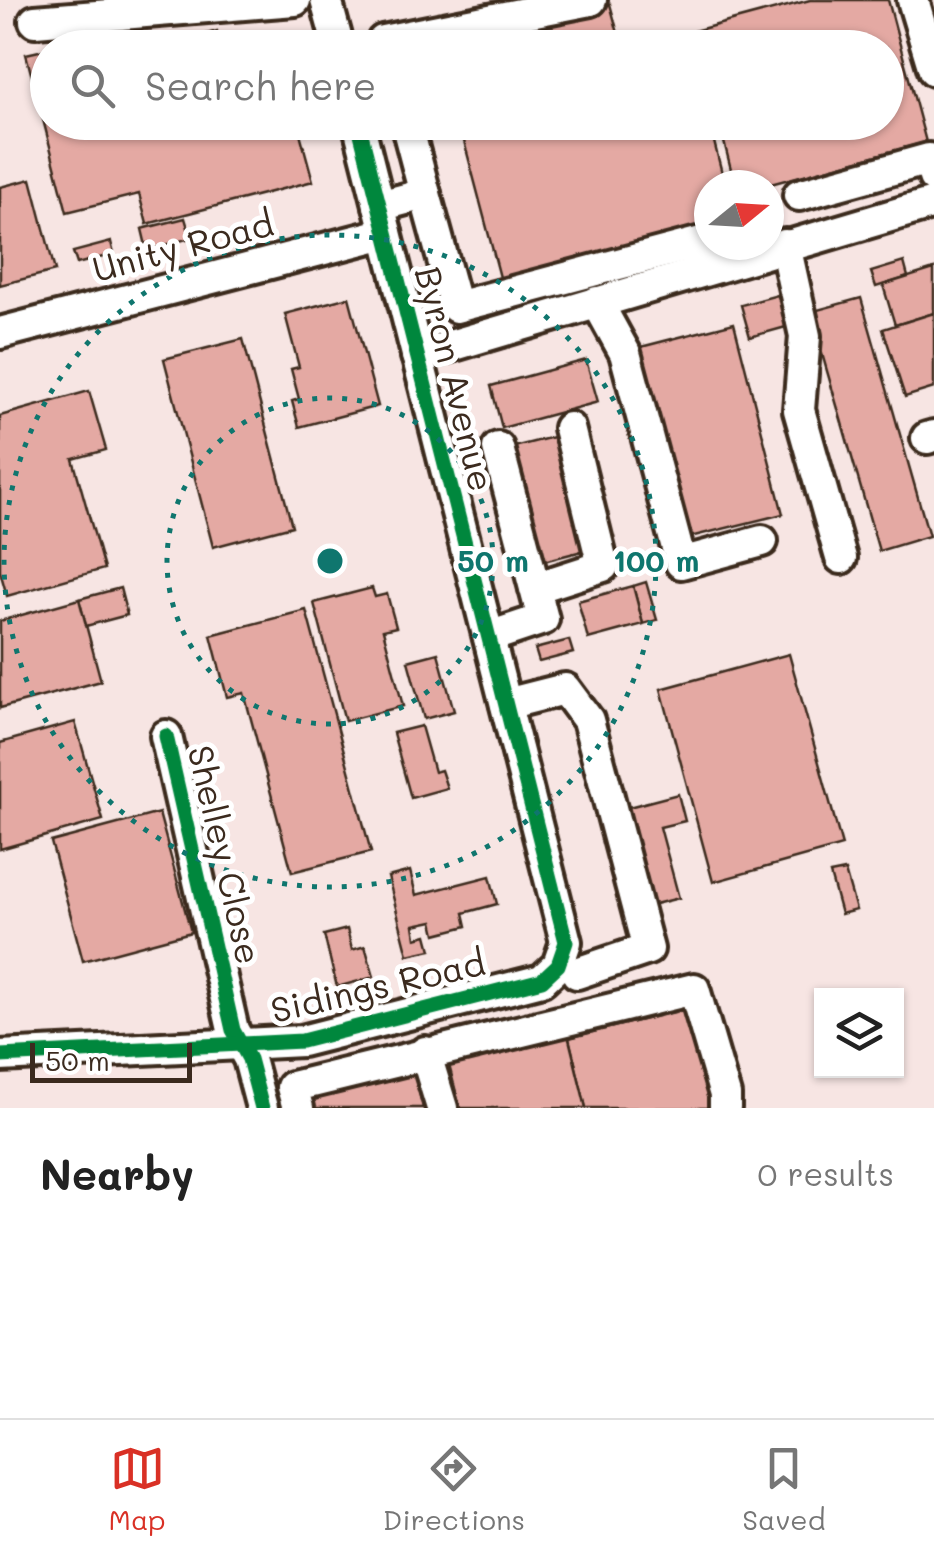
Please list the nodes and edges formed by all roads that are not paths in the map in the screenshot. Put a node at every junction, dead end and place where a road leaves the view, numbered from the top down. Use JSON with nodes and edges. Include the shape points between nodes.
{"nodes":[{"id":1,"x":294,"y":0,"type":"edge"},
{"id":2,"x":326,"y":0,"type":"edge"},
{"id":3,"x":591,"y":0,"type":"edge"},
{"id":4,"x":913,"y":0,"type":"edge"},
{"id":5,"x":35,"y":21,"type":"dead end"},
{"id":6,"x":334,"y":30,"type":"edge"},
{"id":7,"x":435,"y":30,"type":"edge"},
{"id":8,"x":934,"y":70,"type":"edge"},
{"id":9,"x":362,"y":140,"type":"edge"},
{"id":10,"x":411,"y":140,"type":"edge"},
{"id":11,"x":932,"y":164,"type":"edge"},
{"id":12,"x":425,"y":194,"type":"junction"},
{"id":13,"x":799,"y":195,"type":"dead end"},
{"id":14,"x":934,"y":202,"type":"edge"},
{"id":15,"x":382,"y":219,"type":"junction"},
{"id":16,"x":694,"y":244,"type":"edge"},
{"id":17,"x":784,"y":244,"type":"edge"},
{"id":18,"x":731,"y":260,"type":"edge"},
{"id":19,"x":778,"y":260,"type":"edge"},
{"id":20,"x":596,"y":302,"type":"junction"},
{"id":21,"x":0,"y":334,"type":"edge"},
{"id":22,"x":417,"y":356,"type":"junction"},
{"id":23,"x":569,"y":428,"type":"dead end"},
{"id":24,"x":498,"y":448,"type":"dead end"},
{"id":25,"x":762,"y":541,"type":"dead end"},
{"id":26,"x":842,"y":558,"type":"dead end"},
{"id":27,"x":534,"y":588,"type":"junction"},
{"id":28,"x":489,"y":637,"type":"junction"},
{"id":29,"x":506,"y":704,"type":"junction"},
{"id":30,"x":166,"y":736,"type":"dead end"},
{"id":31,"x":567,"y":960,"type":"junction"},
{"id":32,"x":588,"y":1014,"type":"junction"},
{"id":33,"x":242,"y":1044,"type":"junction"},
{"id":34,"x":425,"y":1052,"type":"junction"},
{"id":35,"x":0,"y":1056,"type":"edge"},
{"id":36,"x":262,"y":1108,"type":"edge"},
{"id":37,"x":298,"y":1108,"type":"edge"},
{"id":38,"x":442,"y":1108,"type":"edge"},
{"id":39,"x":725,"y":1108,"type":"edge"}],
"edges":[{"from":1,"to":5,"type":"street"},
{"from":2,"to":6,"type":"street"},
{"from":3,"to":7,"type":"street"},
{"from":4,"to":8,"type":"street"},
{"from":9,"to":15,"type":"street","name":"Byron Avenue"},
{"from":10,"to":12,"type":"street"},
{"from":11,"to":13,"type":"street"},
{"from":12,"to":15,"type":"street","name":"Unity Road"},
{"from":12,"to":16,"type":"street","via":[[456,307]]},
{"from":14,"to":17,"type":"street"},
{"from":15,"to":21,"type":"street","name":"Unity Road"},
{"from":15,"to":22,"type":"street","name":"Byron Avenue"},
{"from":18,"to":20,"type":"street"},
{"from":19,"to":26,"type":"street","via":[[806,336],[799,410]]},
{"from":20,"to":22,"type":"street"},
{"from":20,"to":25,"type":"street","via":[[625,353],[681,563]]},
{"from":22,"to":28,"type":"street","name":"Byron Avenue"},
{"from":23,"to":27,"type":"street","via":[[603,566]]},
{"from":24,"to":27,"type":"street"},
{"from":27,"to":28,"type":"street","via":[[542,619]]},
{"from":28,"to":29,"type":"street","name":"Byron Avenue"},
{"from":29,"to":31,"type":"street","name":"Byron Avenue"},
{"from":29,"to":31,"type":"street","name":"Sidings Road","via":[[565,690],[588,720],[648,949]]},
{"from":30,"to":33,"type":"street","name":"Shelley Close","via":[[233,1030]]},
{"from":31,"to":32,"type":"street","name":"Byron Avenue"},
{"from":31,"to":33,"type":"street","name":"Sidings Road","via":[[542,980],[302,1041]]},
{"from":32,"to":34,"type":"street"},
{"from":32,"to":39,"type":"street","via":[[694,988]]},
{"from":33,"to":35,"type":"street","name":"Sidings Road"},
{"from":33,"to":36,"type":"street","name":"Shelley Close"},
{"from":34,"to":37,"type":"street","via":[[292,1087]]},
{"from":34,"to":38,"type":"street"}]}
